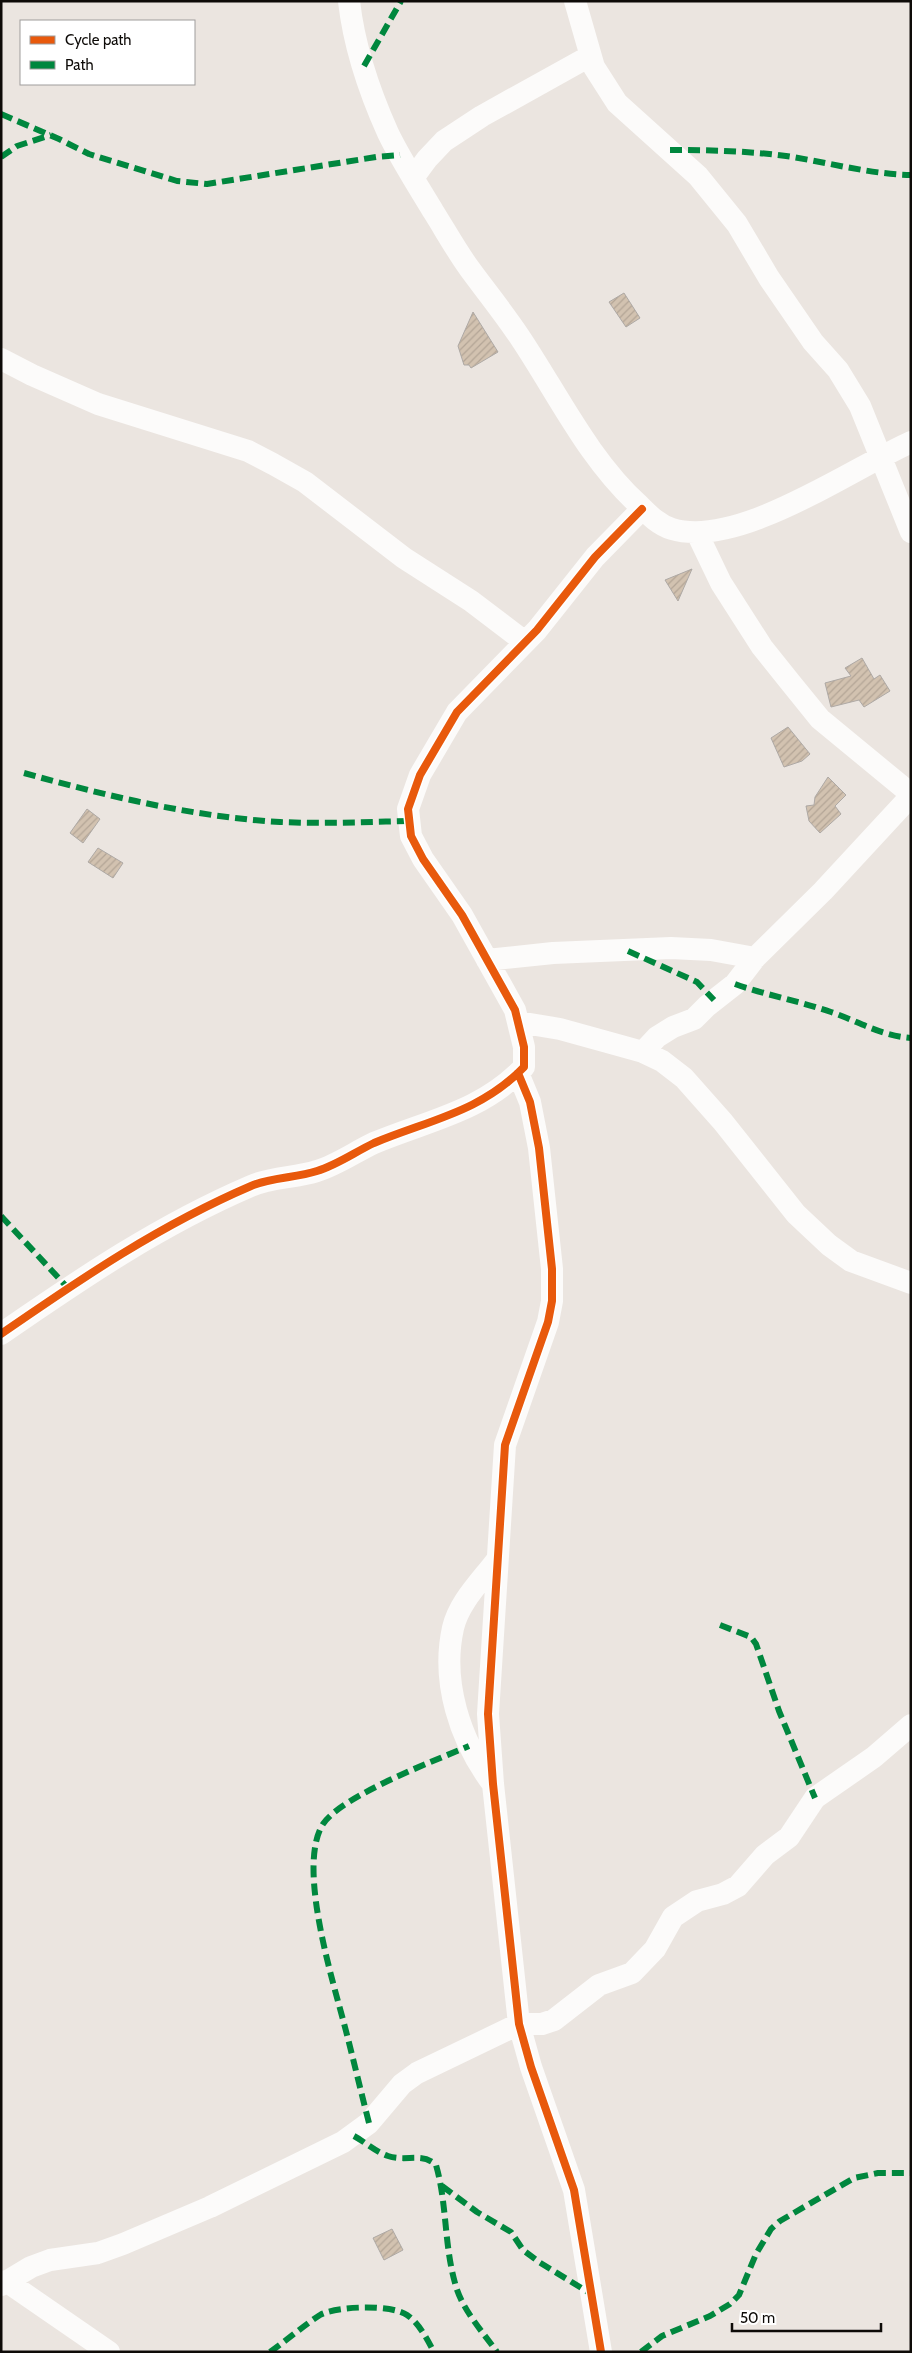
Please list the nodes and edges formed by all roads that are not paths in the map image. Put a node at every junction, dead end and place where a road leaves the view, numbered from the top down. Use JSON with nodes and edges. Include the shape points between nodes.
{"nodes":[{"id":1,"x":349,"y":1,"type":"edge"},
{"id":2,"x":575,"y":1,"type":"edge"},
{"id":3,"x":590,"y":56,"type":"junction"},
{"id":4,"x":413,"y":178,"type":"junction"},
{"id":5,"x":1,"y":359,"type":"edge"},
{"id":6,"x":911,"y":442,"type":"edge"},
{"id":7,"x":879,"y":456,"type":"junction"},
{"id":8,"x":642,"y":509,"type":"junction"},
{"id":9,"x":911,"y":532,"type":"edge"},
{"id":10,"x":697,"y":533,"type":"junction"},
{"id":11,"x":525,"y":642,"type":"junction"},
{"id":12,"x":911,"y":795,"type":"edge"},
{"id":13,"x":755,"y":958,"type":"junction"},
{"id":14,"x":487,"y":960,"type":"junction"},
{"id":15,"x":518,"y":1022,"type":"junction"},
{"id":16,"x":643,"y":1052,"type":"junction"},
{"id":17,"x":518,"y":1073,"type":"junction"},
{"id":18,"x":911,"y":1283,"type":"edge"},
{"id":19,"x":1,"y":1334,"type":"edge"},
{"id":20,"x":496,"y":1560,"type":"junction"},
{"id":21,"x":911,"y":1725,"type":"edge"},
{"id":22,"x":493,"y":1784,"type":"junction"},
{"id":23,"x":519,"y":2024,"type":"junction"},
{"id":24,"x":4,"y":2283,"type":"edge"},
{"id":25,"x":110,"y":2352,"type":"edge"},
{"id":26,"x":601,"y":2352,"type":"edge"}],
"edges":[{"from":1,"to":4,"type":"street","via":[[364,66],[381,115]]},
{"from":2,"to":3,"type":"street"},
{"from":3,"to":4,"type":"street","via":[[482,116],[444,142]]},
{"from":3,"to":7,"type":"street","via":[[617,103],[698,176],[737,224],[813,342],[838,370],[860,406]]},
{"from":4,"to":8,"type":"street","via":[[466,265],[519,335],[594,455],[621,490]]},
{"from":5,"to":11,"type":"street","via":[[98,404],[248,450],[274,464],[305,482],[404,558],[471,601]]},
{"from":6,"to":7,"type":"street"},
{"from":7,"to":9,"type":"street"},
{"from":7,"to":10,"type":"street","via":[[836,481],[743,525]]},
{"from":8,"to":10,"type":"street","via":[[656,522],[672,529]]},
{"from":8,"to":11,"type":"street","via":[[595,558]]},
{"from":10,"to":12,"type":"street","via":[[721,583],[762,647],[820,719]]},
{"from":11,"to":14,"type":"street","via":[[457,712],[420,775],[408,809],[411,836],[423,860],[462,915]]},
{"from":12,"to":13,"type":"street","via":[[823,891]]},
{"from":13,"to":14,"type":"street","via":[[711,950],[671,948],[554,953]]},
{"from":13,"to":16,"type":"street","via":[[735,984],[700,1014],[657,1037]]},
{"from":14,"to":15,"type":"street","via":[[515,1010]]},
{"from":15,"to":16,"type":"street","via":[[560,1029]]},
{"from":15,"to":17,"type":"street","via":[[524,1047],[524,1067]]},
{"from":16,"to":18,"type":"street","via":[[662,1061],[684,1078],[796,1214],[829,1245],[851,1261]]},
{"from":17,"to":19,"type":"street","via":[[509,1083],[470,1107],[374,1144],[319,1171],[253,1185],[211,1205],[124,1251]]},
{"from":17,"to":20,"type":"street","via":[[530,1102],[539,1148],[552,1269],[552,1301],[505,1445]]},
{"from":20,"to":22,"type":"street","via":[[488,1714]]},
{"from":20,"to":22,"type":"street","via":[[466,1599],[454,1627],[449,1667],[458,1718],[472,1753]]},
{"from":21,"to":23,"type":"street","via":[[874,1757],[815,1798],[789,1837],[766,1855],[738,1886],[697,1901],[673,1917],[655,1949],[637,1970],[599,1985],[554,2020],[542,2024]]},
{"from":22,"to":23,"type":"street"},
{"from":23,"to":24,"type":"street","via":[[417,2073],[402,2084],[369,2123],[343,2142],[210,2207],[123,2244],[98,2253],[50,2260]]},
{"from":23,"to":26,"type":"street","via":[[574,2190]]},
{"from":24,"to":25,"type":"street"}]}
